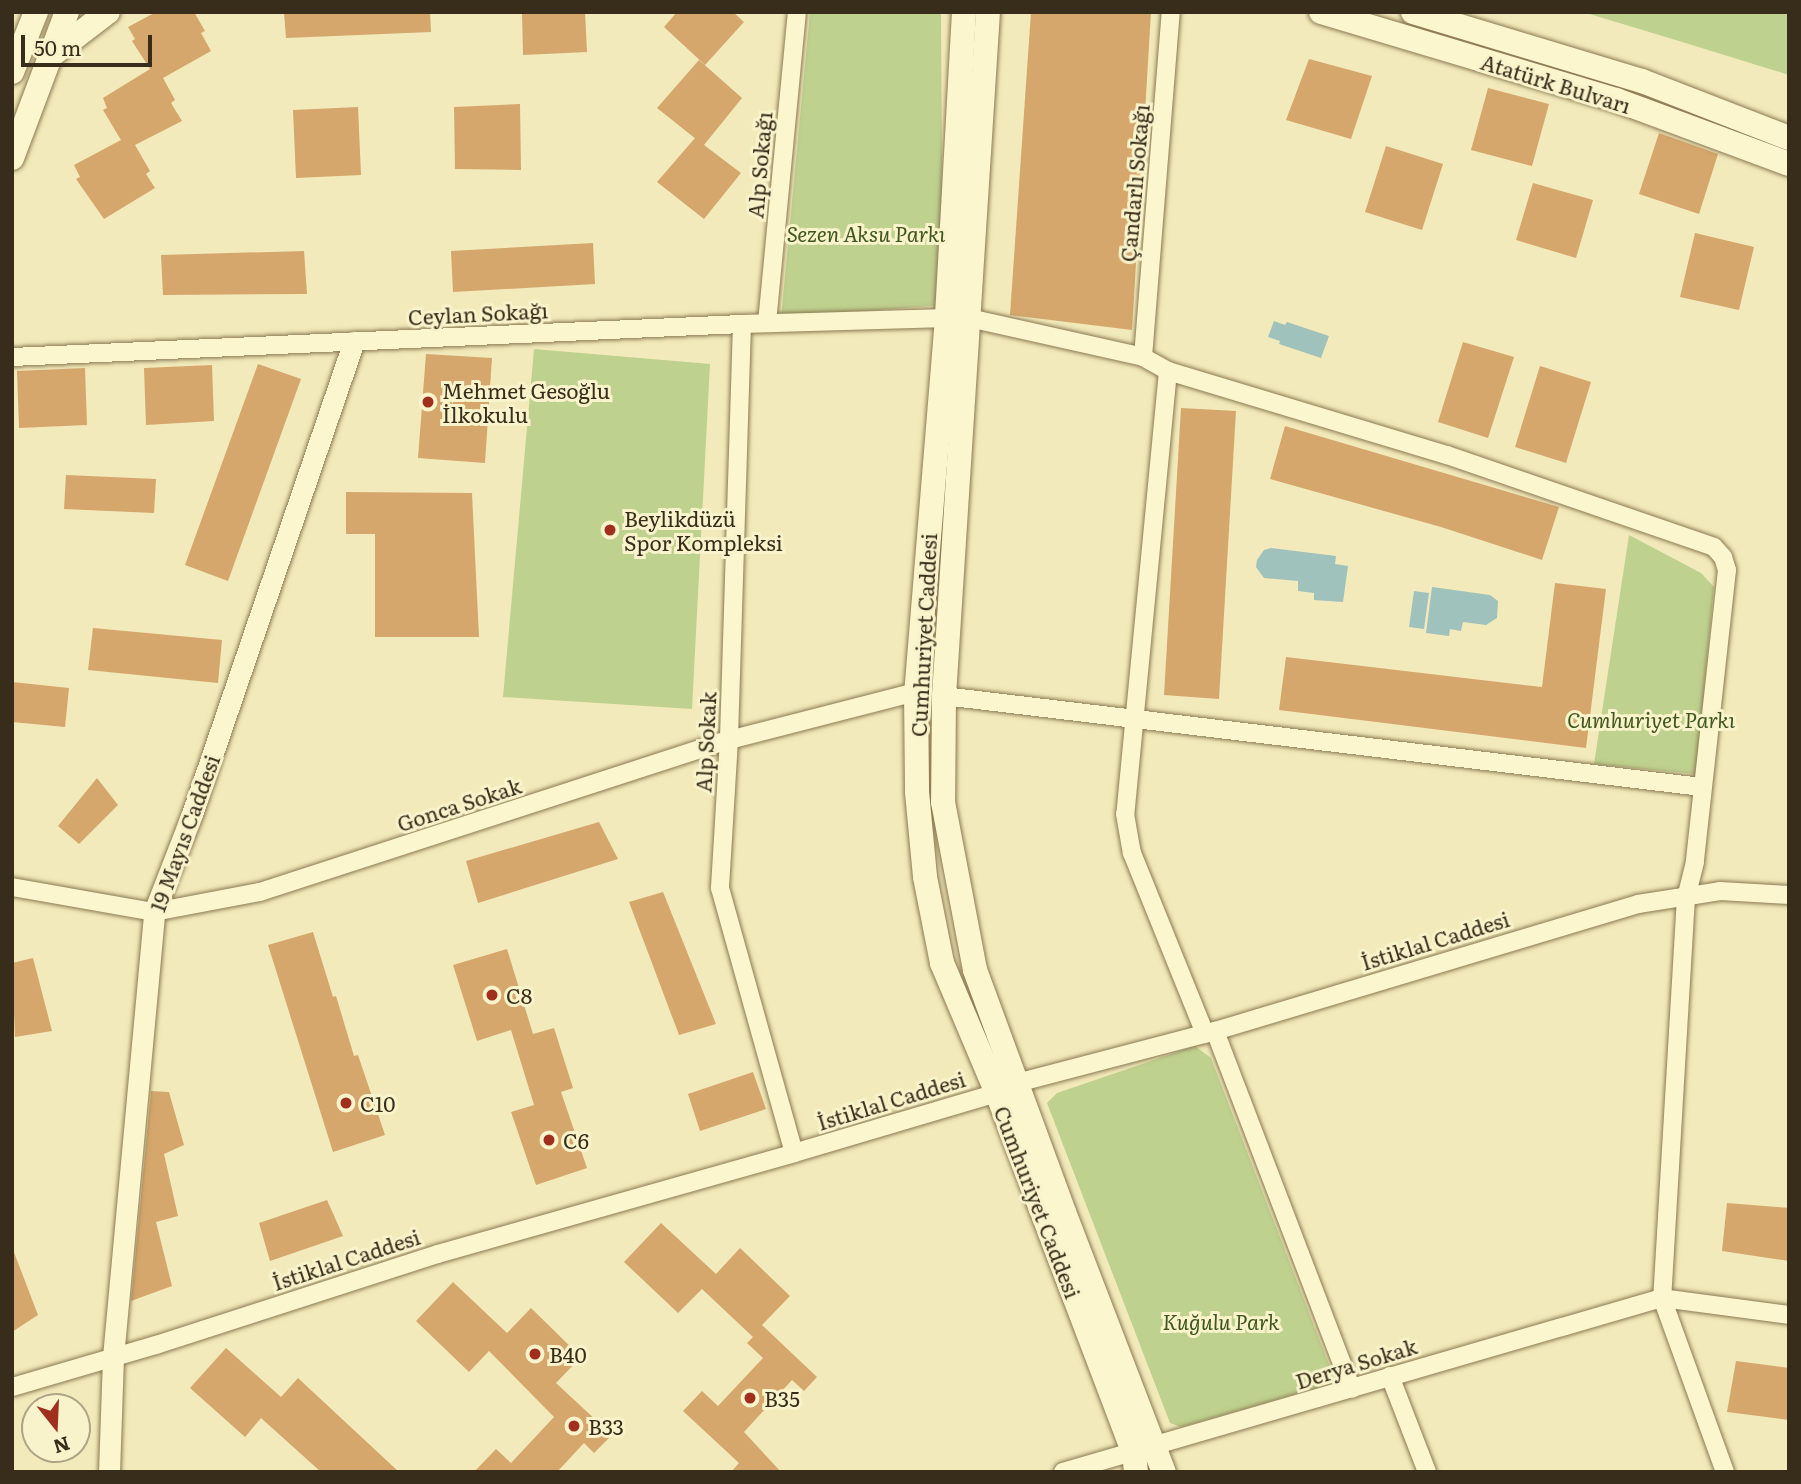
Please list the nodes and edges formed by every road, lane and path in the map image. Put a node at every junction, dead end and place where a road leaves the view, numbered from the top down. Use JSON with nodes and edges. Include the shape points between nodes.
{"nodes":[{"id":1,"x":36,"y":12,"type":"edge"},
{"id":2,"x":68,"y":12,"type":"edge"},
{"id":3,"x":108,"y":12,"type":"edge"},
{"id":4,"x":797,"y":12,"type":"edge"},
{"id":5,"x":964,"y":12,"type":"edge"},
{"id":6,"x":988,"y":12,"type":"edge"},
{"id":7,"x":1171,"y":12,"type":"edge"},
{"id":8,"x":1321,"y":12,"type":"edge"},
{"id":9,"x":1413,"y":12,"type":"edge"},
{"id":10,"x":52,"y":55,"type":"junction"},
{"id":11,"x":12,"y":72,"type":"edge"},
{"id":12,"x":1789,"y":138,"type":"edge"},
{"id":13,"x":12,"y":158,"type":"edge"},
{"id":14,"x":1789,"y":164,"type":"edge"},
{"id":15,"x":958,"y":318,"type":"junction"},
{"id":16,"x":767,"y":323,"type":"junction"},
{"id":17,"x":742,"y":324,"type":"junction"},
{"id":18,"x":354,"y":342,"type":"junction"},
{"id":19,"x":12,"y":357,"type":"edge"},
{"id":20,"x":1143,"y":357,"type":"junction"},
{"id":21,"x":1168,"y":371,"type":"junction"},
{"id":22,"x":916,"y":692,"type":"junction"},
{"id":23,"x":944,"y":696,"type":"junction"},
{"id":24,"x":1134,"y":717,"type":"junction"},
{"id":25,"x":729,"y":740,"type":"junction"},
{"id":26,"x":1702,"y":787,"type":"junction"},
{"id":27,"x":12,"y":887,"type":"edge"},
{"id":28,"x":1789,"y":895,"type":"edge"},
{"id":29,"x":1686,"y":897,"type":"junction"},
{"id":30,"x":154,"y":912,"type":"junction"},
{"id":31,"x":1210,"y":1032,"type":"junction"},
{"id":32,"x":1007,"y":1088,"type":"junction"},
{"id":33,"x":794,"y":1153,"type":"junction"},
{"id":34,"x":1662,"y":1298,"type":"junction"},
{"id":35,"x":1789,"y":1315,"type":"edge"},
{"id":36,"x":113,"y":1357,"type":"junction"},
{"id":37,"x":1390,"y":1376,"type":"junction"},
{"id":38,"x":12,"y":1387,"type":"edge"},
{"id":39,"x":1352,"y":1389,"type":"junction"},
{"id":40,"x":1141,"y":1457,"type":"edge"},
{"id":41,"x":109,"y":1472,"type":"edge"},
{"id":42,"x":1063,"y":1472,"type":"edge"},
{"id":43,"x":1164,"y":1472,"type":"edge"},
{"id":44,"x":1427,"y":1472,"type":"edge"},
{"id":45,"x":1725,"y":1472,"type":"edge"}],
"edges":[{"from":1,"to":11,"type":"main road"},
{"from":2,"to":10,"type":"main road"},
{"from":3,"to":10,"type":"main road"},
{"from":4,"to":16,"type":"street","name":"Alp Sokağı"},
{"from":5,"to":15,"type":"main road","name":"Cumhuriyet Caddesi"},
{"from":6,"to":15,"type":"main road","name":"Cumhuriyet Caddesi"},
{"from":7,"to":20,"type":"street","name":"Çandarlı Sokağı"},
{"from":8,"to":14,"type":"main road","name":"Atatürk Bulvarı","via":[[1616,100]]},
{"from":9,"to":12,"type":"main road","via":[[1642,81]]},
{"from":10,"to":13,"type":"main road"},
{"from":15,"to":16,"type":"street","name":"Ceylan Sokağı"},
{"from":15,"to":20,"type":"street","name":"Ceylan Sokağı"},
{"from":15,"to":22,"type":"main road","name":"Cumhuriyet Caddesi"},
{"from":15,"to":23,"type":"main road","name":"Cumhuriyet Caddesi"},
{"from":16,"to":17,"type":"street","name":"Ceylan Sokağı"},
{"from":17,"to":18,"type":"street","name":"Ceylan Sokağı"},
{"from":17,"to":25,"type":"street","name":"Alp Sokak"},
{"from":18,"to":19,"type":"street","name":"Ceylan Sokağı"},
{"from":18,"to":30,"type":"street","name":"19 Mayıs Caddesi"},
{"from":20,"to":21,"type":"street","name":"Ceylan Sokağı"},
{"from":21,"to":24,"type":"street"},
{"from":21,"to":26,"type":"street","name":"Ceylan Sokağı","via":[[1447,455],[1714,547],[1727,570]]},
{"from":22,"to":23,"type":"main road"},
{"from":22,"to":25,"type":"street","name":"Gonca Sokak"},
{"from":22,"to":32,"type":"main road","name":"Cumhuriyet Caddesi","via":[[917,792],[925,877],[942,963]]},
{"from":23,"to":24,"type":"street"},
{"from":23,"to":32,"type":"main road","name":"Cumhuriyet Caddesi","via":[[943,802],[975,970]]},
{"from":24,"to":26,"type":"street"},
{"from":24,"to":31,"type":"street","via":[[1125,814],[1132,853]]},
{"from":25,"to":30,"type":"street","name":"Gonca Sokak","via":[[260,892]]},
{"from":25,"to":33,"type":"street","name":"Alp Sokak","via":[[720,888]]},
{"from":26,"to":29,"type":"street","name":"Ceylan Sokağı","via":[[1695,862]]},
{"from":27,"to":30,"type":"street","name":"Gonca Sokak"},
{"from":28,"to":29,"type":"street","name":"İstiklal Caddesi","via":[[1720,891]]},
{"from":29,"to":31,"type":"street","name":"İstiklal Caddesi","via":[[1625,908]]},
{"from":29,"to":34,"type":"street","name":"Ceylan Sokağı"},
{"from":30,"to":36,"type":"street","name":"19 Mayıs Caddesi"},
{"from":31,"to":32,"type":"street","name":"İstiklal Caddesi"},
{"from":31,"to":39,"type":"street"},
{"from":32,"to":33,"type":"street","name":"İstiklal Caddesi"},
{"from":32,"to":40,"type":"main road","name":"Cumhuriyet Caddesi"},
{"from":33,"to":36,"type":"street","name":"İstiklal Caddesi","via":[[438,1254]]},
{"from":34,"to":35,"type":"street"},
{"from":34,"to":37,"type":"street","name":"Derya Sokak"},
{"from":34,"to":45,"type":"street"},
{"from":36,"to":38,"type":"street","name":"İstiklal Caddesi"},
{"from":36,"to":41,"type":"street","name":"19 Mayıs Caddesi"},
{"from":37,"to":39,"type":"street","name":"Derya Sokak"},
{"from":37,"to":44,"type":"street"},
{"from":39,"to":40,"type":"street","name":"Derya Sokak"},
{"from":40,"to":42,"type":"street","name":"Derya Sokak"},
{"from":40,"to":43,"type":"main road","name":"Cumhuriyet Caddesi"}]}
